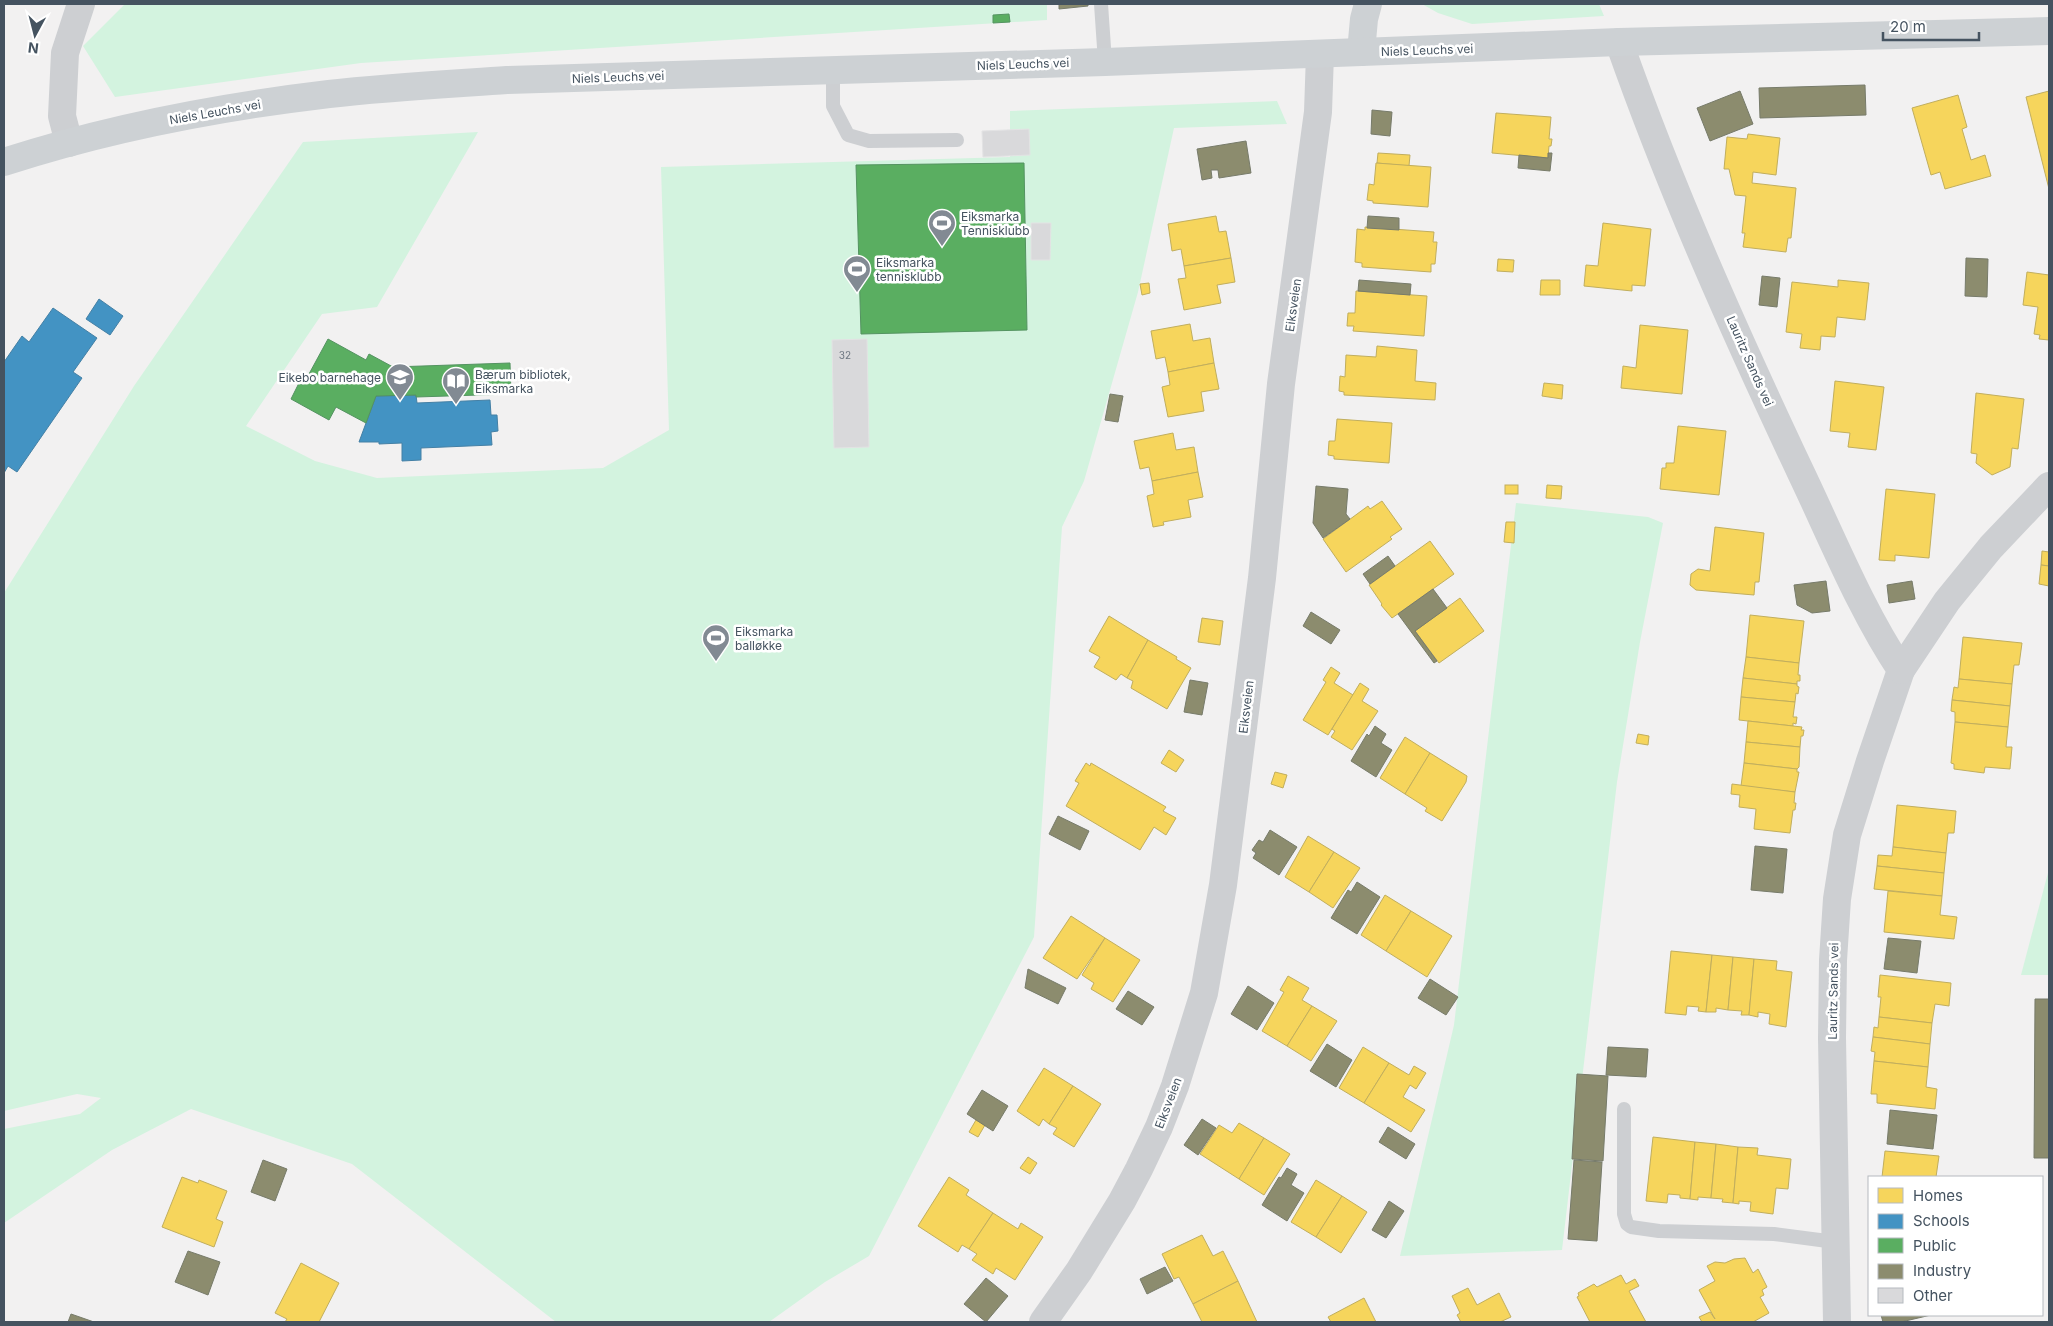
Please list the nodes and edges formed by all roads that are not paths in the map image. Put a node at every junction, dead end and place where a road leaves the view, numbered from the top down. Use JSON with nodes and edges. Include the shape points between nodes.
{"nodes":[{"id":1,"x":81,"y":4,"type":"edge"},
{"id":2,"x":1101,"y":4,"type":"edge"},
{"id":3,"x":1368,"y":4,"type":"edge"},
{"id":4,"x":2049,"y":31,"type":"edge"},
{"id":5,"x":1619,"y":42,"type":"junction"},
{"id":6,"x":1361,"y":52,"type":"junction"},
{"id":7,"x":1320,"y":54,"type":"junction"},
{"id":8,"x":1105,"y":62,"type":"junction"},
{"id":9,"x":833,"y":71,"type":"junction"},
{"id":10,"x":957,"y":140,"type":"dead end"},
{"id":11,"x":69,"y":143,"type":"junction"},
{"id":12,"x":4,"y":162,"type":"edge"},
{"id":13,"x":2049,"y":486,"type":"edge"},
{"id":14,"x":1901,"y":670,"type":"junction"},
{"id":15,"x":1624,"y":1109,"type":"dead end"},
{"id":16,"x":1835,"y":1242,"type":"junction"},
{"id":17,"x":1042,"y":1322,"type":"edge"},
{"id":18,"x":1837,"y":1322,"type":"edge"}],
"edges":[{"from":1,"to":11,"type":"street","via":[[66,53],[62,116]]},
{"from":2,"to":8,"type":"lane"},
{"from":3,"to":6,"type":"street"},
{"from":4,"to":5,"type":"street","name":"Niels Leuchs vei"},
{"from":5,"to":6,"type":"street","name":"Niels Leuchs vei"},
{"from":5,"to":14,"type":"street","name":"Lauritz Sands vei","via":[[1699,249],[1879,637]]},
{"from":6,"to":7,"type":"street","name":"Niels Leuchs vei"},
{"from":7,"to":8,"type":"street","name":"Niels Leuchs vei"},
{"from":7,"to":17,"type":"street","name":"Eiksveien","via":[[1317,122],[1281,384],[1262,578],[1224,884],[1204,993],[1175,1086],[1139,1169],[1079,1271]]},
{"from":8,"to":9,"type":"street","name":"Niels Leuchs vei"},
{"from":9,"to":10,"type":"lane","via":[[833,106],[848,135],[869,141]]},
{"from":9,"to":11,"type":"street","name":"Niels Leuchs vei","via":[[507,80],[330,94],[188,116]]},
{"from":11,"to":12,"type":"street","name":"Niels Leuchs vei"},
{"from":13,"to":14,"type":"street","name":"Lauritz Sands vei","via":[[1991,547],[1947,601]]},
{"from":14,"to":16,"type":"street","name":"Lauritz Sands vei","via":[[1848,835],[1837,899],[1832,1028]]},
{"from":15,"to":16,"type":"lane","via":[[1624,1214],[1630,1227],[1659,1231],[1774,1234]]},
{"from":16,"to":18,"type":"street","name":"Lauritz Sands vei"}]}
